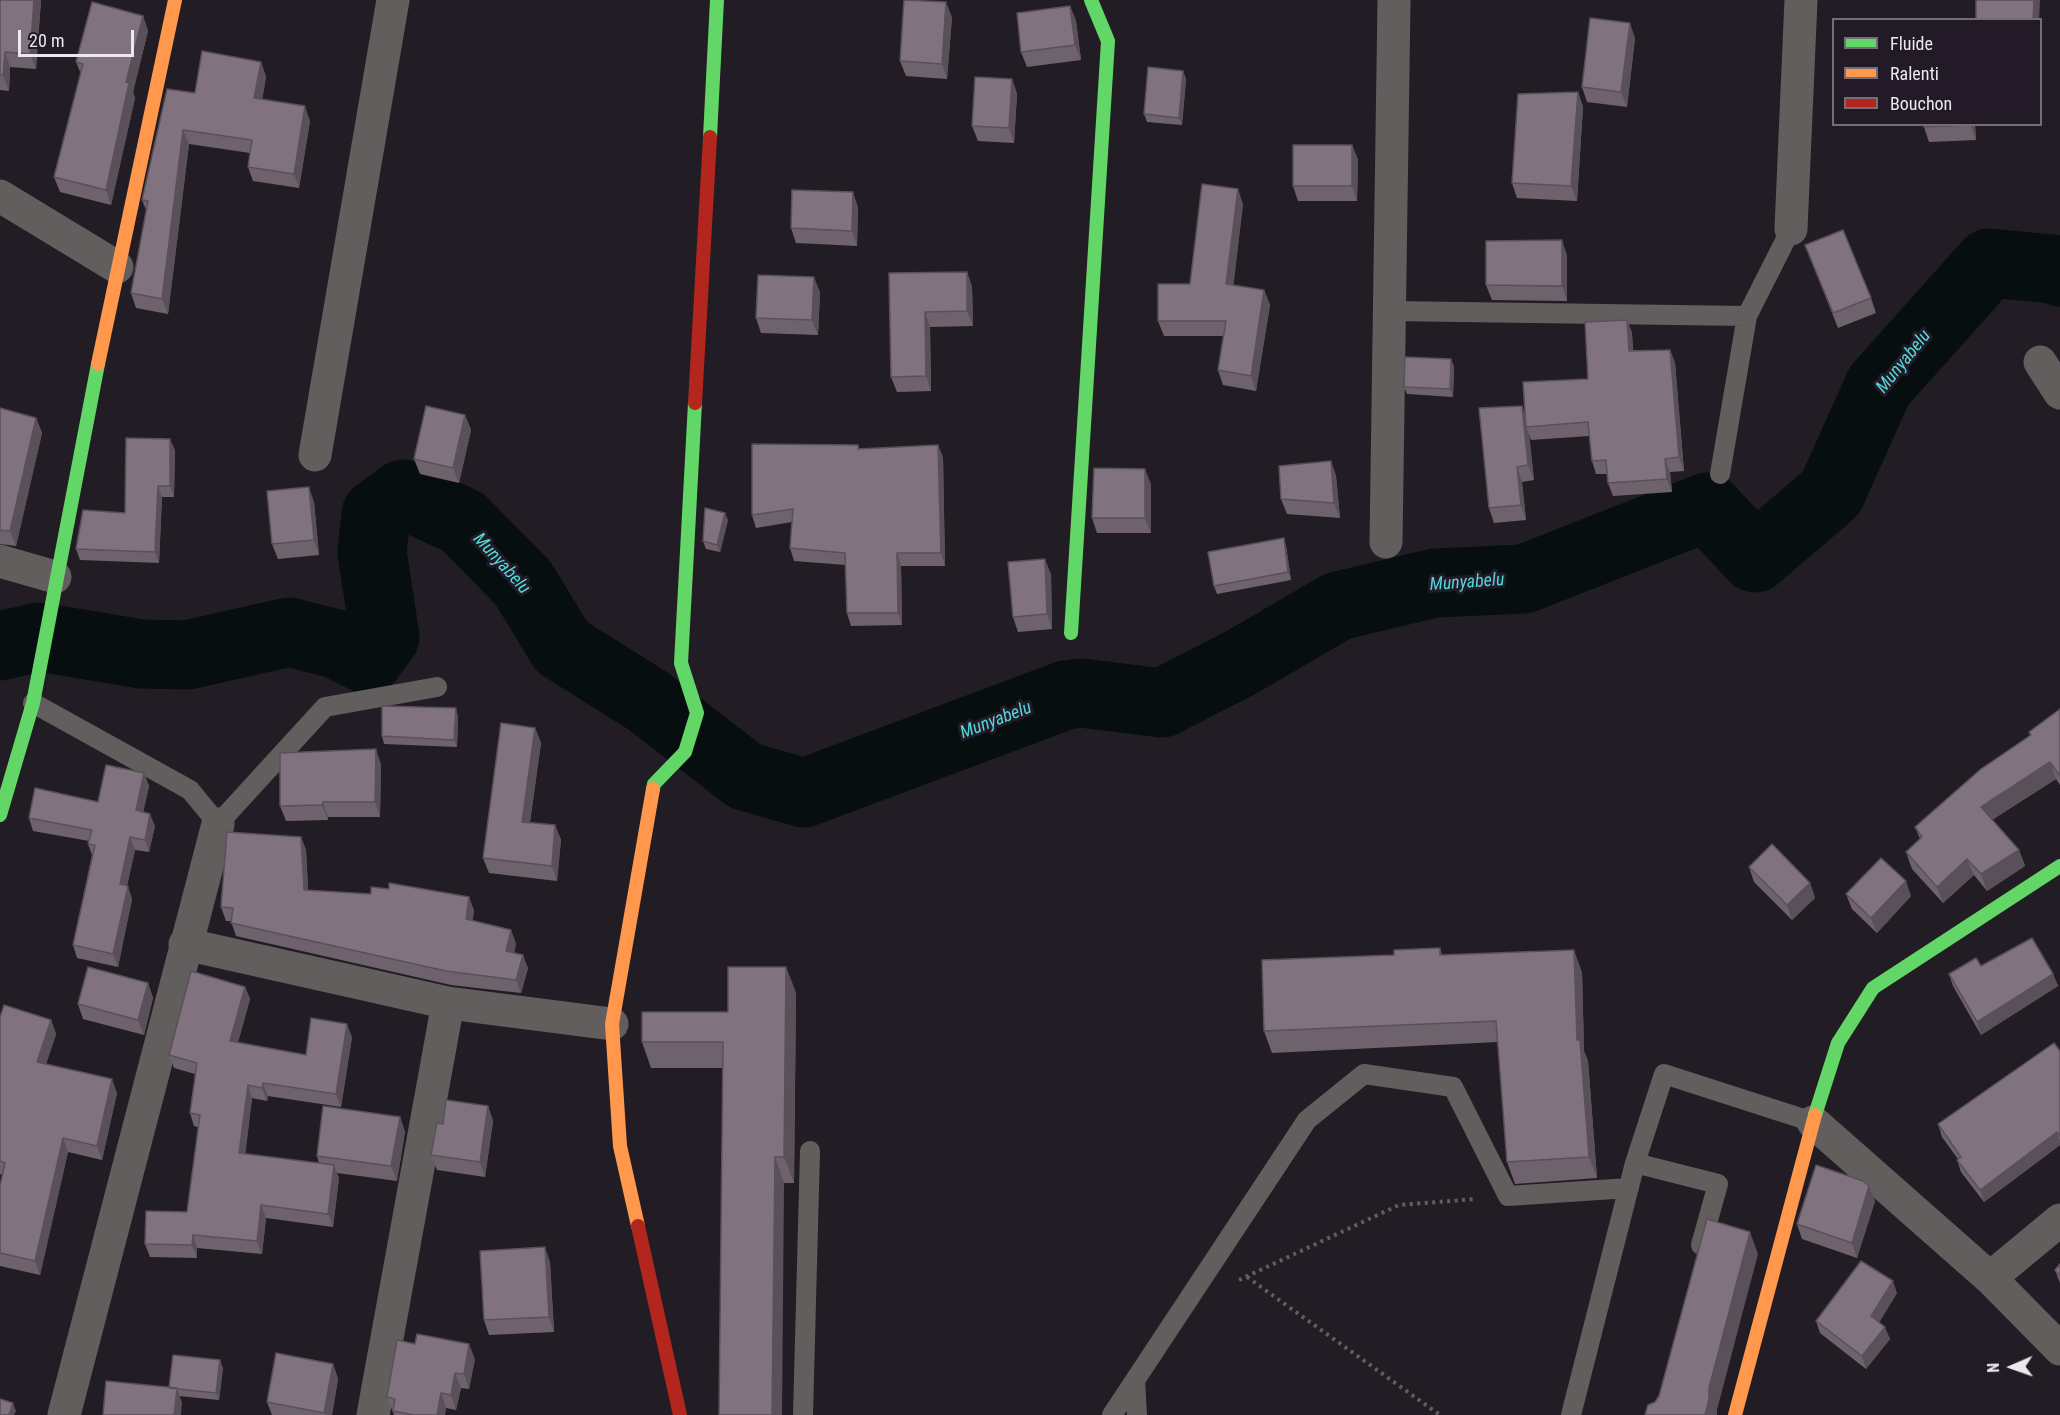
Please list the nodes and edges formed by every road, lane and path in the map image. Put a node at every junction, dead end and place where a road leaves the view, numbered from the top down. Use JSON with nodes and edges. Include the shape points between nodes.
{"nodes":[{"id":1,"x":175,"y":0,"type":"edge"},
{"id":2,"x":393,"y":0,"type":"edge"},
{"id":3,"x":717,"y":0,"type":"edge"},
{"id":4,"x":1091,"y":0,"type":"edge"},
{"id":5,"x":1394,"y":0,"type":"edge"},
{"id":6,"x":1801,"y":0,"type":"edge"},
{"id":7,"x":0,"y":196,"type":"edge"},
{"id":8,"x":1791,"y":229,"type":"joint"},
{"id":9,"x":117,"y":267,"type":"junction"},
{"id":10,"x":1389,"y":310,"type":"junction"},
{"id":11,"x":1748,"y":316,"type":"junction"},
{"id":12,"x":2040,"y":362,"type":"dead end"},
{"id":13,"x":2060,"y":393,"type":"edge"},
{"id":14,"x":315,"y":455,"type":"dead end"},
{"id":15,"x":1720,"y":474,"type":"dead end"},
{"id":16,"x":1386,"y":542,"type":"dead end"},
{"id":17,"x":0,"y":561,"type":"edge"},
{"id":18,"x":54,"y":589,"type":"junction"},
{"id":19,"x":1071,"y":633,"type":"dead end"},
{"id":20,"x":438,"y":687,"type":"dead end"},
{"id":21,"x":33,"y":703,"type":"junction"},
{"id":22,"x":0,"y":815,"type":"edge"},
{"id":23,"x":218,"y":824,"type":"junction"},
{"id":24,"x":2060,"y":866,"type":"edge"},
{"id":25,"x":185,"y":944,"type":"junction"},
{"id":26,"x":448,"y":1004,"type":"junction"},
{"id":27,"x":612,"y":1024,"type":"junction"},
{"id":28,"x":1814,"y":1122,"type":"junction"},
{"id":29,"x":810,"y":1151,"type":"dead end"},
{"id":30,"x":1635,"y":1164,"type":"junction"},
{"id":31,"x":1629,"y":1188,"type":"junction"},
{"id":32,"x":1508,"y":1196,"type":"junction"},
{"id":33,"x":2060,"y":1220,"type":"edge"},
{"id":34,"x":1696,"y":1265,"type":"edge"},
{"id":35,"x":1246,"y":1276,"type":"junction"},
{"id":36,"x":1990,"y":1278,"type":"junction"},
{"id":37,"x":1236,"y":1281,"type":"dead end"},
{"id":38,"x":2060,"y":1349,"type":"edge"},
{"id":39,"x":1135,"y":1380,"type":"junction"},
{"id":40,"x":63,"y":1415,"type":"edge"},
{"id":41,"x":373,"y":1415,"type":"edge"},
{"id":42,"x":680,"y":1415,"type":"edge"},
{"id":43,"x":802,"y":1415,"type":"edge"},
{"id":44,"x":1112,"y":1415,"type":"edge"},
{"id":45,"x":1137,"y":1415,"type":"edge"},
{"id":46,"x":1440,"y":1415,"type":"edge"},
{"id":47,"x":1571,"y":1415,"type":"edge"},
{"id":48,"x":1735,"y":1415,"type":"edge"}],
"edges":[{"from":1,"to":9,"type":"street"},
{"from":2,"to":14,"type":"street"},
{"from":3,"to":27,"type":"street","via":[[681,663],[697,712],[685,752],[654,784]]},
{"from":4,"to":19,"type":"street","via":[[1108,41]]},
{"from":5,"to":10,"type":"street"},
{"from":6,"to":8,"type":"street"},
{"from":7,"to":9,"type":"street"},
{"from":8,"to":11,"type":"lane"},
{"from":9,"to":18,"type":"street"},
{"from":10,"to":11,"type":"lane"},
{"from":10,"to":16,"type":"street"},
{"from":11,"to":15,"type":"lane"},
{"from":12,"to":13,"type":"street"},
{"from":17,"to":18,"type":"street"},
{"from":18,"to":21,"type":"street"},
{"from":20,"to":23,"type":"lane","via":[[325,707]]},
{"from":21,"to":22,"type":"street"},
{"from":21,"to":23,"type":"lane","via":[[190,790]]},
{"from":23,"to":25,"type":"street"},
{"from":24,"to":28,"type":"street","via":[[1873,988],[1838,1043]]},
{"from":25,"to":26,"type":"street"},
{"from":25,"to":40,"type":"street"},
{"from":26,"to":27,"type":"street"},
{"from":26,"to":41,"type":"street"},
{"from":27,"to":42,"type":"street","via":[[620,1146]]},
{"from":28,"to":30,"type":"lane","via":[[1664,1074]]},
{"from":28,"to":36,"type":"street"},
{"from":28,"to":48,"type":"street"},
{"from":29,"to":43,"type":"lane"},
{"from":30,"to":31,"type":"lane"},
{"from":30,"to":34,"type":"lane","via":[[1718,1184]]},
{"from":31,"to":32,"type":"lane"},
{"from":31,"to":47,"type":"lane"},
{"from":32,"to":35,"type":"path","via":[[1399,1205]]},
{"from":32,"to":39,"type":"lane","via":[[1453,1087],[1364,1074],[1307,1120]]},
{"from":33,"to":36,"type":"street"},
{"from":35,"to":37,"type":"path"},
{"from":35,"to":46,"type":"path"},
{"from":36,"to":38,"type":"street"},
{"from":39,"to":44,"type":"lane"},
{"from":39,"to":45,"type":"lane"}]}
